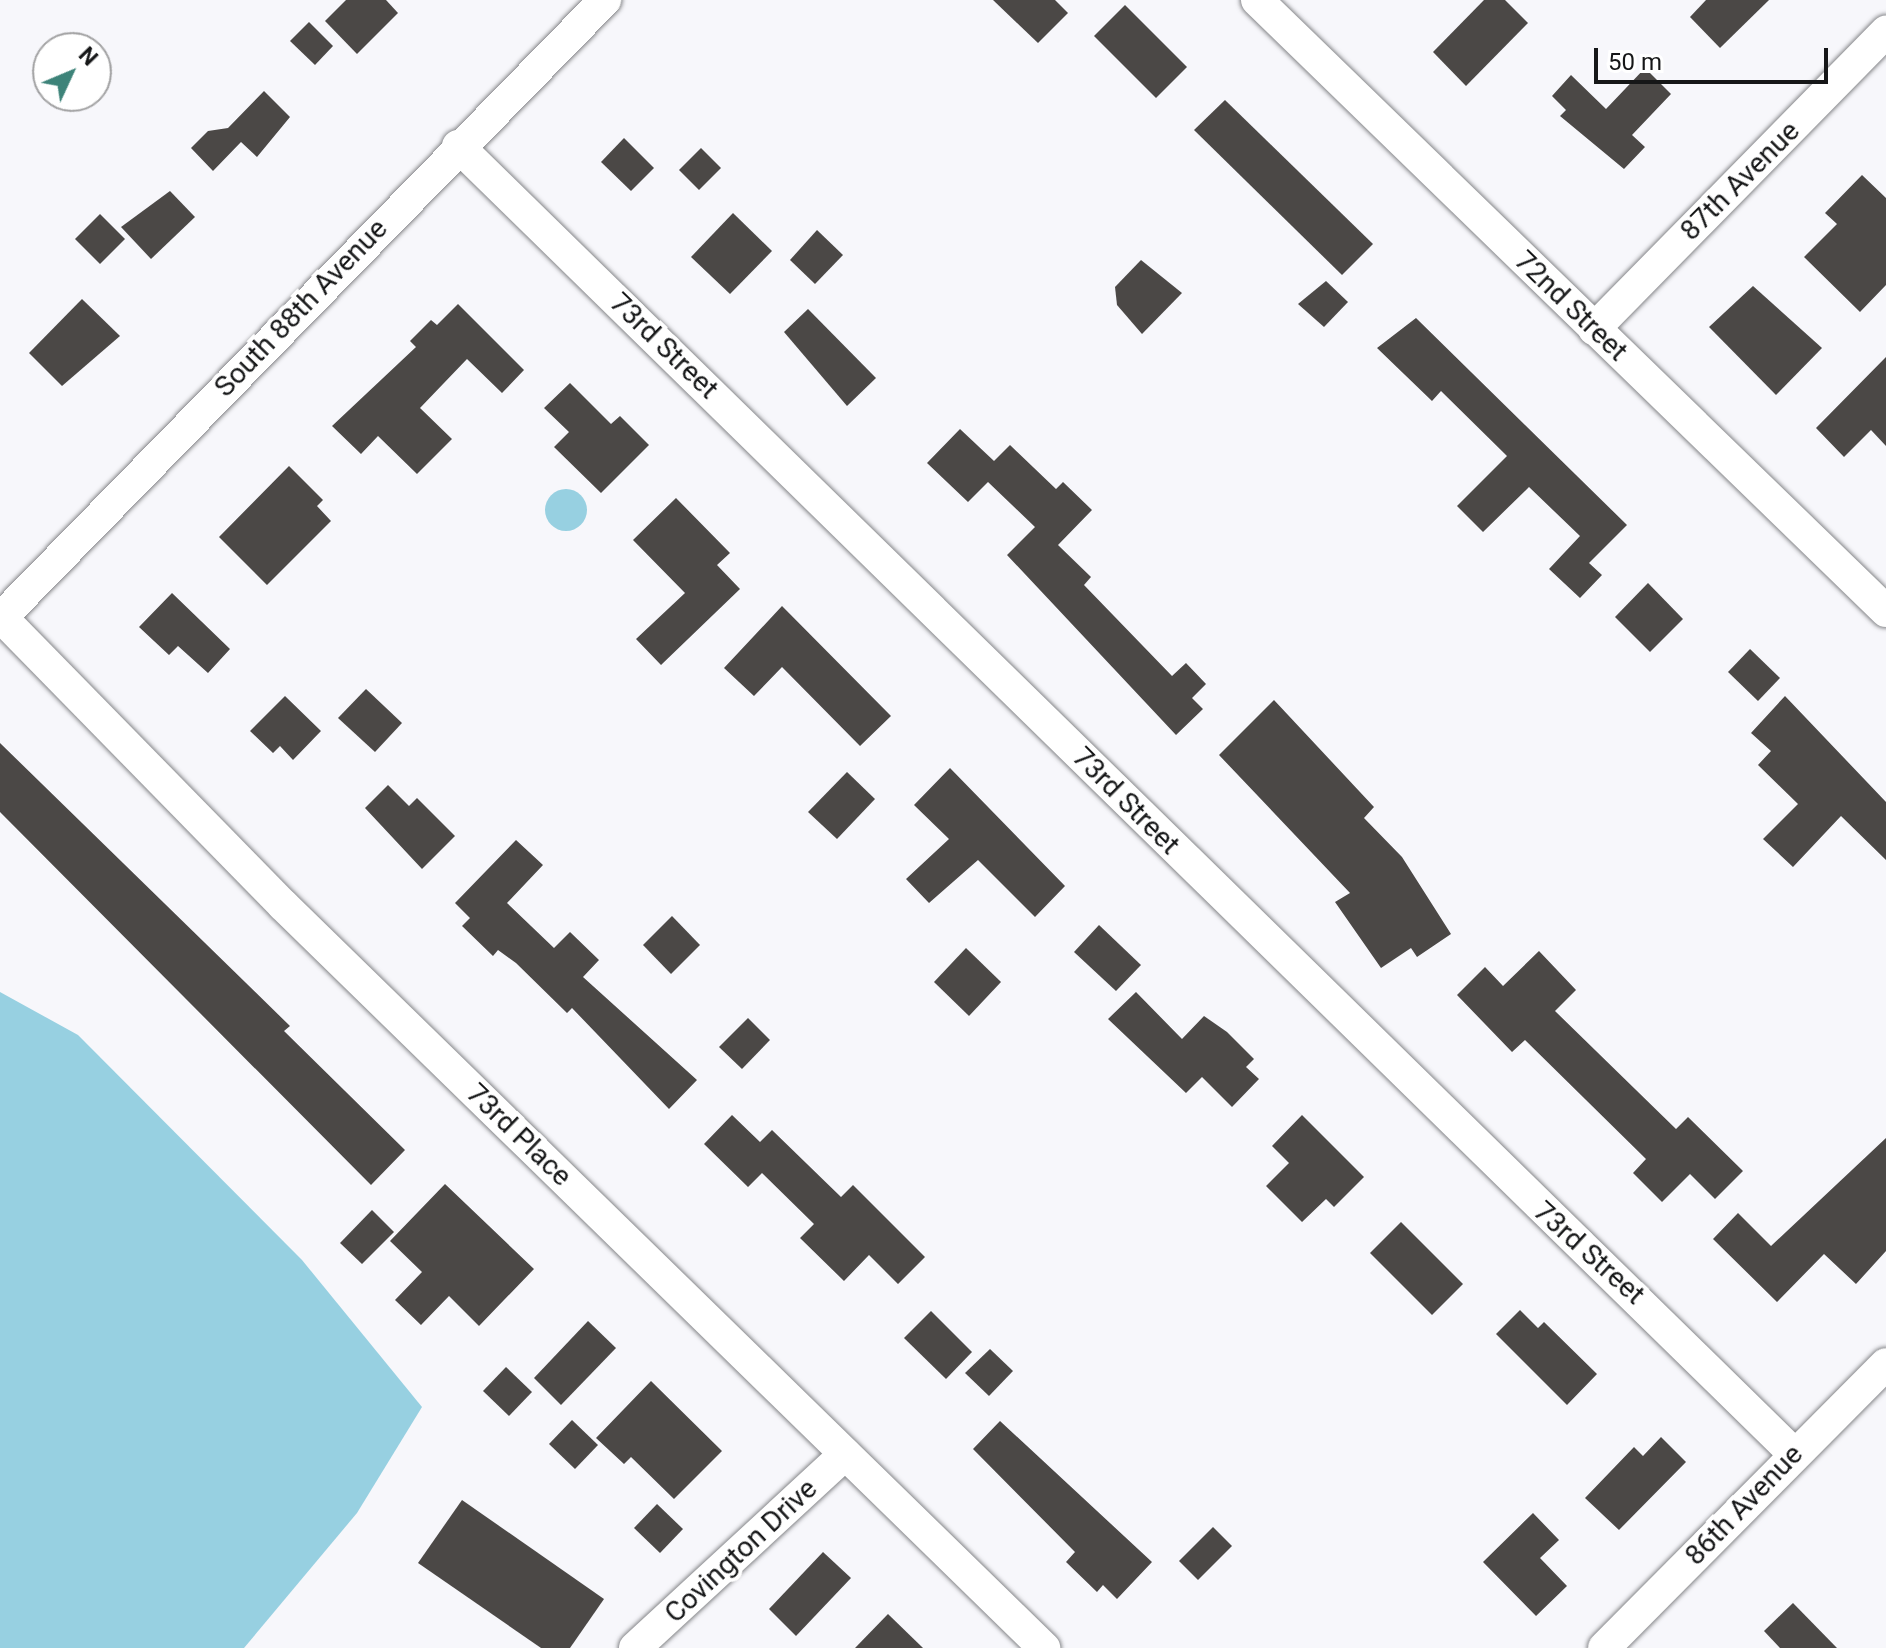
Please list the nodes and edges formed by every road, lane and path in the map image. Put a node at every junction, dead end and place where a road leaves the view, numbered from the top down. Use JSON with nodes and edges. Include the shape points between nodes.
{"nodes":[{"id":1,"x":605,"y":0,"type":"edge"},
{"id":2,"x":1257,"y":0,"type":"edge"},
{"id":3,"x":1886,"y":32,"type":"edge"},
{"id":4,"x":458,"y":146,"type":"junction"},
{"id":5,"x":1594,"y":329,"type":"junction"},
{"id":6,"x":1886,"y":611,"type":"edge"},
{"id":7,"x":1,"y":618,"type":"edge"},
{"id":8,"x":1886,"y":1364,"type":"edge"},
{"id":9,"x":845,"y":1454,"type":"junction"},
{"id":10,"x":1794,"y":1454,"type":"junction"},
{"id":11,"x":635,"y":1648,"type":"edge"},
{"id":12,"x":1044,"y":1648,"type":"edge"},
{"id":13,"x":1604,"y":1648,"type":"edge"}],
"edges":[{"from":1,"to":4,"type":"street","name":"South 88th Avenue"},
{"from":2,"to":5,"type":"street","name":"72nd Street"},
{"from":3,"to":5,"type":"street","name":"87th Avenue"},
{"from":4,"to":7,"type":"street","name":"South 88th Avenue"},
{"from":4,"to":10,"type":"street","name":"73rd Street"},
{"from":5,"to":6,"type":"street","name":"72nd Street"},
{"from":7,"to":9,"type":"street","name":"73rd Place","via":[[244,867]]},
{"from":8,"to":10,"type":"street","name":"86th Avenue"},
{"from":9,"to":11,"type":"street","name":"Covington Drive"},
{"from":9,"to":12,"type":"street","name":"73rd Place"},
{"from":10,"to":13,"type":"street","name":"86th Avenue"}]}
